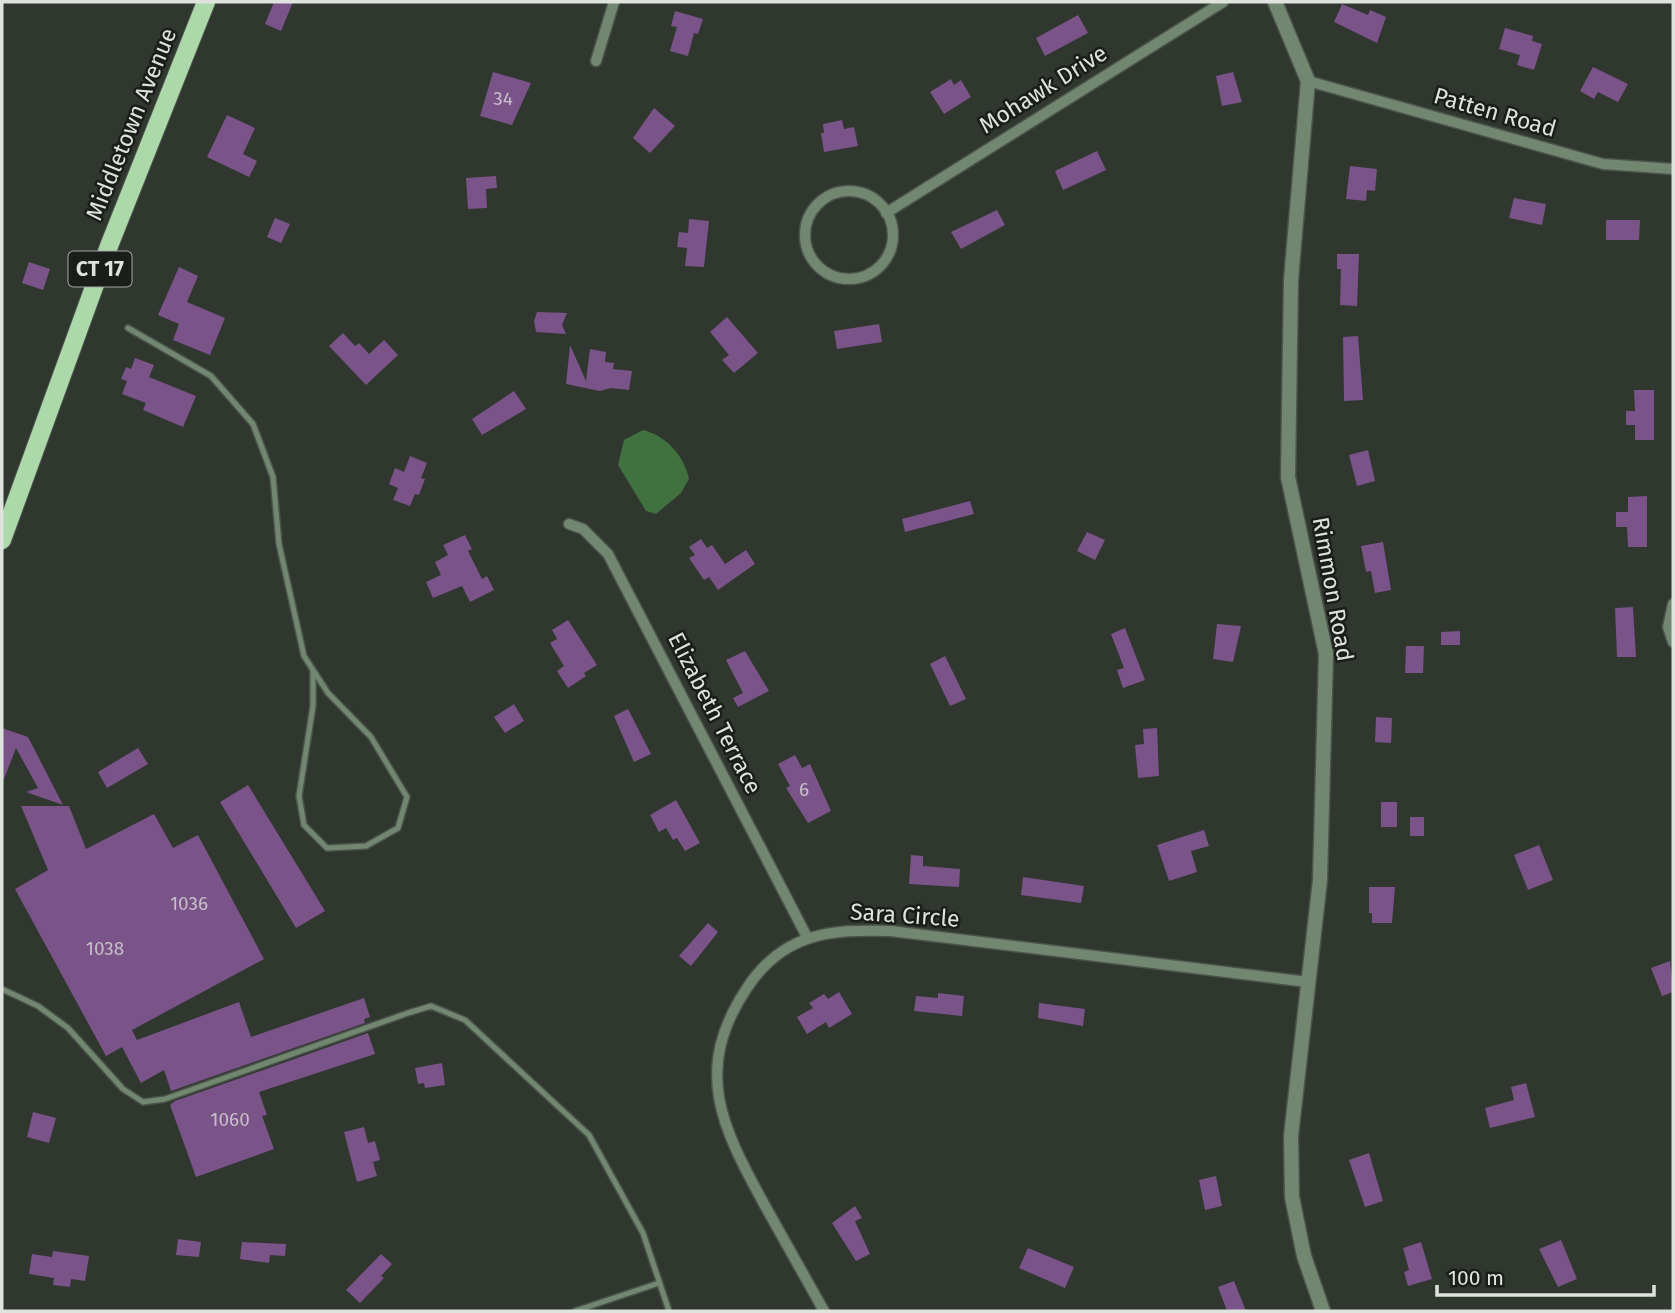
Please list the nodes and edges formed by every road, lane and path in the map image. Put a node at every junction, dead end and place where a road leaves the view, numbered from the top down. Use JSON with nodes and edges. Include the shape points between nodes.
{"nodes":[{"id":1,"x":206,"y":2,"type":"edge"},
{"id":2,"x":614,"y":2,"type":"edge"},
{"id":3,"x":1223,"y":2,"type":"edge"},
{"id":4,"x":1275,"y":2,"type":"edge"},
{"id":5,"x":596,"y":61,"type":"dead end"},
{"id":6,"x":1308,"y":81,"type":"junction"},
{"id":7,"x":1673,"y":169,"type":"edge"},
{"id":8,"x":887,"y":213,"type":"junction"},
{"id":9,"x":128,"y":328,"type":"dead end"},
{"id":10,"x":569,"y":524,"type":"dead end"},
{"id":11,"x":2,"y":540,"type":"edge"},
{"id":12,"x":1673,"y":604,"type":"edge"},
{"id":13,"x":1673,"y":642,"type":"edge"},
{"id":14,"x":313,"y":670,"type":"junction"},
{"id":15,"x":807,"y":937,"type":"junction"},
{"id":16,"x":1308,"y":982,"type":"junction"},
{"id":17,"x":2,"y":989,"type":"edge"},
{"id":18,"x":659,"y":1283,"type":"junction"},
{"id":19,"x":575,"y":1311,"type":"edge"},
{"id":20,"x":669,"y":1311,"type":"edge"},
{"id":21,"x":824,"y":1311,"type":"edge"},
{"id":22,"x":1323,"y":1311,"type":"edge"}],
"edges":[{"from":1,"to":11,"type":"main road","name":"Middletown Avenue","number":"CT 17","via":[[76,331]]},
{"from":2,"to":5,"type":"street"},
{"from":3,"to":8,"type":"street","name":"Mohawk Drive"},
{"from":4,"to":6,"type":"street","name":"Rimmon Road"},
{"from":6,"to":7,"type":"street","name":"Patten Road","via":[[1602,164]]},
{"from":6,"to":16,"type":"street","name":"Rimmon Road","via":[[1291,280],[1288,477],[1326,654],[1320,880]]},
{"from":8,"to":8,"type":"street","via":[[861,193],[842,192],[824,199],[811,212],[806,226],[812,259],[838,277],[871,272],[885,259],[891,245]]},
{"from":9,"to":14,"type":"lane","via":[[211,376],[253,424],[273,477],[279,544],[293,616],[304,656]]},
{"from":10,"to":15,"type":"street","name":"Elizabeth Terrace","via":[[583,529],[608,554]]},
{"from":12,"to":13,"type":"street","via":[[1668,627]]},
{"from":14,"to":14,"type":"lane","via":[[328,693],[371,737],[407,797],[398,828],[366,846],[327,848],[304,825],[299,796],[313,706]]},
{"from":15,"to":16,"type":"street","name":"Sara Circle","via":[[852,930],[891,931]]},
{"from":15,"to":21,"type":"street","name":"Sara Circle","via":[[780,953],[752,980],[732,1010],[719,1045],[715,1080],[720,1113],[733,1148]]},
{"from":16,"to":22,"type":"street","name":"Rimmon Road","via":[[1291,1136],[1292,1197],[1304,1256]]},
{"from":17,"to":18,"type":"lane","via":[[38,1006],[68,1028],[123,1089],[143,1102],[165,1099],[431,1006],[446,1010],[503,1052],[589,1135],[643,1233]]},
{"from":18,"to":19,"type":"lane"},
{"from":18,"to":20,"type":"lane"}]}
